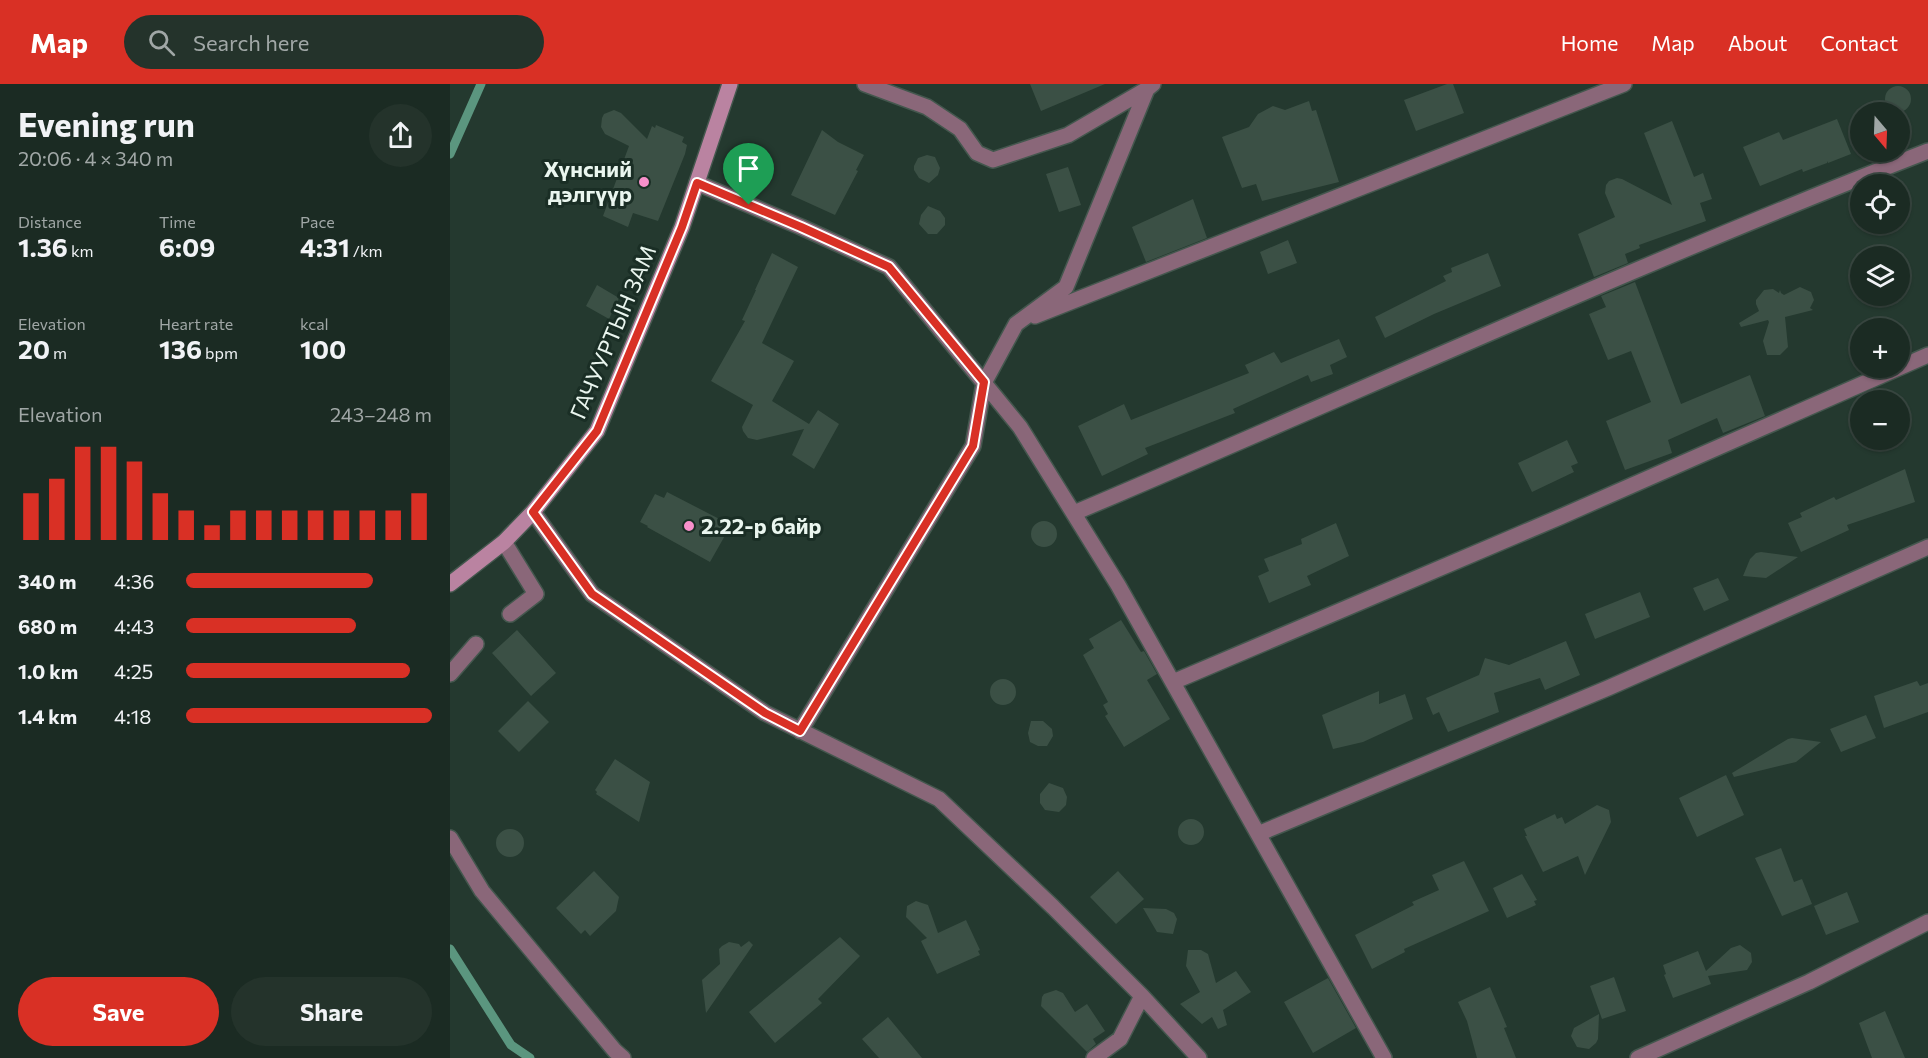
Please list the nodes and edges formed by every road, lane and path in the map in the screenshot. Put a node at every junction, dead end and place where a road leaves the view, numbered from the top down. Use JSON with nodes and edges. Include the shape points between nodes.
{"nodes":[{"id":1,"x":729,"y":84,"type":"edge"},
{"id":2,"x":865,"y":84,"type":"edge"},
{"id":3,"x":1624,"y":84,"type":"edge"},
{"id":4,"x":1150,"y":86,"type":"edge"},
{"id":5,"x":1928,"y":151,"type":"edge"},
{"id":6,"x":697,"y":183,"type":"junction"},
{"id":7,"x":1016,"y":324,"type":"junction"},
{"id":8,"x":1928,"y":355,"type":"edge"},
{"id":9,"x":984,"y":382,"type":"junction"},
{"id":10,"x":533,"y":512,"type":"junction"},
{"id":11,"x":1074,"y":513,"type":"junction"},
{"id":12,"x":504,"y":542,"type":"junction"},
{"id":13,"x":1928,"y":547,"type":"edge"},
{"id":14,"x":450,"y":584,"type":"edge"},
{"id":15,"x":510,"y":615,"type":"dead end"},
{"id":16,"x":476,"y":644,"type":"dead end"},
{"id":17,"x":450,"y":674,"type":"edge"},
{"id":18,"x":1173,"y":682,"type":"junction"},
{"id":19,"x":800,"y":731,"type":"junction"},
{"id":20,"x":1258,"y":834,"type":"junction"},
{"id":21,"x":450,"y":838,"type":"edge"},
{"id":22,"x":1928,"y":922,"type":"edge"},
{"id":23,"x":1142,"y":996,"type":"junction"},
{"id":24,"x":623,"y":1058,"type":"edge"},
{"id":25,"x":1094,"y":1058,"type":"edge"},
{"id":26,"x":1199,"y":1058,"type":"edge"},
{"id":27,"x":1384,"y":1058,"type":"edge"},
{"id":28,"x":1638,"y":1058,"type":"edge"}],
"edges":[{"from":1,"to":6,"type":"main road","name":"ГАЧУУРТЫН ЗАМ"},
{"from":2,"to":4,"type":"street","via":[[927,107],[960,129],[977,153],[993,160],[1068,135]]},
{"from":3,"to":7,"type":"street"},
{"from":4,"to":7,"type":"street","via":[[1066,287]]},
{"from":5,"to":11,"type":"street","via":[[1535,312]]},
{"from":6,"to":9,"type":"street","via":[[889,267]]},
{"from":6,"to":10,"type":"main road","name":"ГАЧУУРТЫН ЗАМ","via":[[597,431]]},
{"from":7,"to":9,"type":"street"},
{"from":8,"to":18,"type":"street","via":[[1560,518]]},
{"from":9,"to":11,"type":"street","via":[[1020,427]]},
{"from":9,"to":19,"type":"street","via":[[973,446]]},
{"from":10,"to":12,"type":"main road","name":"ГАЧУУРТЫН ЗАМ"},
{"from":10,"to":19,"type":"street","via":[[592,594],[765,713]]},
{"from":11,"to":18,"type":"street"},
{"from":12,"to":14,"type":"main road","name":"ГАЧУУРТЫН ЗАМ"},
{"from":12,"to":15,"type":"street","via":[[536,594]]},
{"from":13,"to":20,"type":"street","via":[[1608,688]]},
{"from":16,"to":17,"type":"street"},
{"from":18,"to":20,"type":"street"},
{"from":19,"to":23,"type":"street","via":[[939,799]]},
{"from":20,"to":27,"type":"street"},
{"from":21,"to":24,"type":"street","via":[[482,891]]},
{"from":22,"to":28,"type":"street","via":[[1809,982]]},
{"from":23,"to":25,"type":"street","via":[[1120,1039]]},
{"from":23,"to":26,"type":"street"}]}
